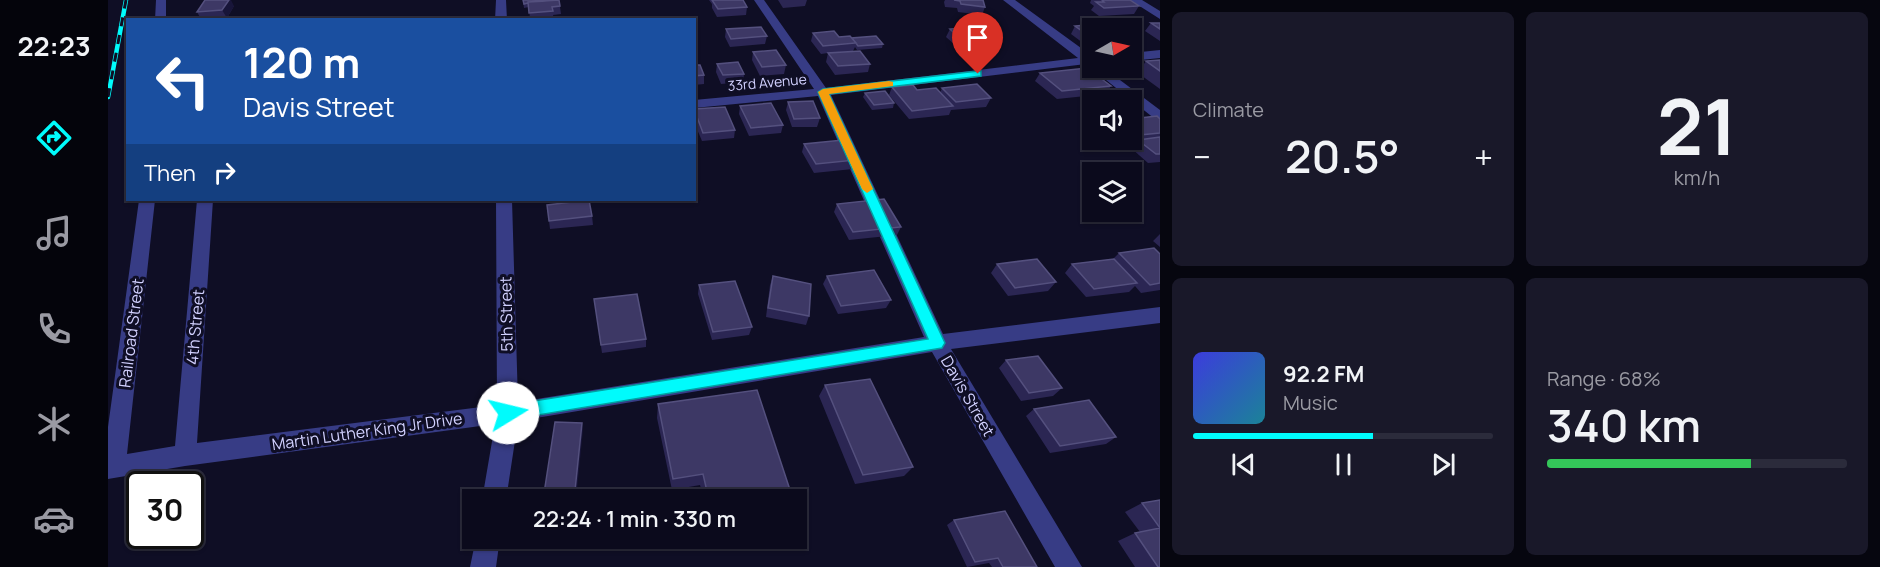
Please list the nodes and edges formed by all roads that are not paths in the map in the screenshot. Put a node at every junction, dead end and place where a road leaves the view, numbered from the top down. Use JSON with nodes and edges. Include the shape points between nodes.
{"nodes":[{"id":1,"x":162,"y":0,"type":"edge"},
{"id":2,"x":501,"y":0,"type":"edge"},
{"id":3,"x":759,"y":0,"type":"edge"},
{"id":4,"x":1008,"y":0,"type":"edge"},
{"id":5,"x":1135,"y":0,"type":"edge"},
{"id":6,"x":1160,"y":16,"type":"edge"},
{"id":7,"x":160,"y":18,"type":"edge"},
{"id":8,"x":501,"y":18,"type":"edge"},
{"id":9,"x":1160,"y":54,"type":"edge"},
{"id":10,"x":1082,"y":56,"type":"edge"},
{"id":11,"x":1142,"y":56,"type":"edge"},
{"id":12,"x":1082,"y":64,"type":"edge"},
{"id":13,"x":1111,"y":78,"type":"edge"},
{"id":14,"x":823,"y":92,"type":"junction"},
{"id":15,"x":696,"y":104,"type":"edge"},
{"id":16,"x":1160,"y":116,"type":"edge"},
{"id":17,"x":147,"y":201,"type":"edge"},
{"id":18,"x":205,"y":201,"type":"edge"},
{"id":19,"x":504,"y":201,"type":"edge"},
{"id":20,"x":1160,"y":315,"type":"edge"},
{"id":21,"x":937,"y":343,"type":"junction"},
{"id":22,"x":508,"y":413,"type":"junction"},
{"id":23,"x":185,"y":455,"type":"junction"},
{"id":24,"x":111,"y":468,"type":"edge"},
{"id":25,"x":496,"y":489,"type":"edge"},
{"id":26,"x":486,"y":549,"type":"edge"},
{"id":27,"x":483,"y":567,"type":"edge"},
{"id":28,"x":1069,"y":567,"type":"edge"}],
"edges":[{"from":1,"to":7,"type":"street"},
{"from":2,"to":8,"type":"street"},
{"from":3,"to":14,"type":"street","name":"Davis Street"},
{"from":4,"to":10,"type":"street"},
{"from":5,"to":6,"type":"street"},
{"from":9,"to":11,"type":"street"},
{"from":12,"to":14,"type":"street","name":"33rd Avenue"},
{"from":13,"to":16,"type":"street"},
{"from":14,"to":15,"type":"street","name":"33rd Avenue"},
{"from":14,"to":21,"type":"street","name":"Davis Street"},
{"from":17,"to":24,"type":"street","name":"Railroad Street"},
{"from":18,"to":23,"type":"street","name":"4th Street"},
{"from":19,"to":22,"type":"street","name":"5th Street"},
{"from":20,"to":21,"type":"street","name":"Martin Luther King Jr Drive"},
{"from":21,"to":22,"type":"street","name":"Martin Luther King Jr Drive"},
{"from":21,"to":28,"type":"street","name":"Davis Street"},
{"from":22,"to":23,"type":"street","name":"Martin Luther King Jr Drive"},
{"from":22,"to":25,"type":"street","name":"5th Street"},
{"from":23,"to":24,"type":"street","name":"Martin Luther King Jr Drive"},
{"from":26,"to":27,"type":"street"}]}
